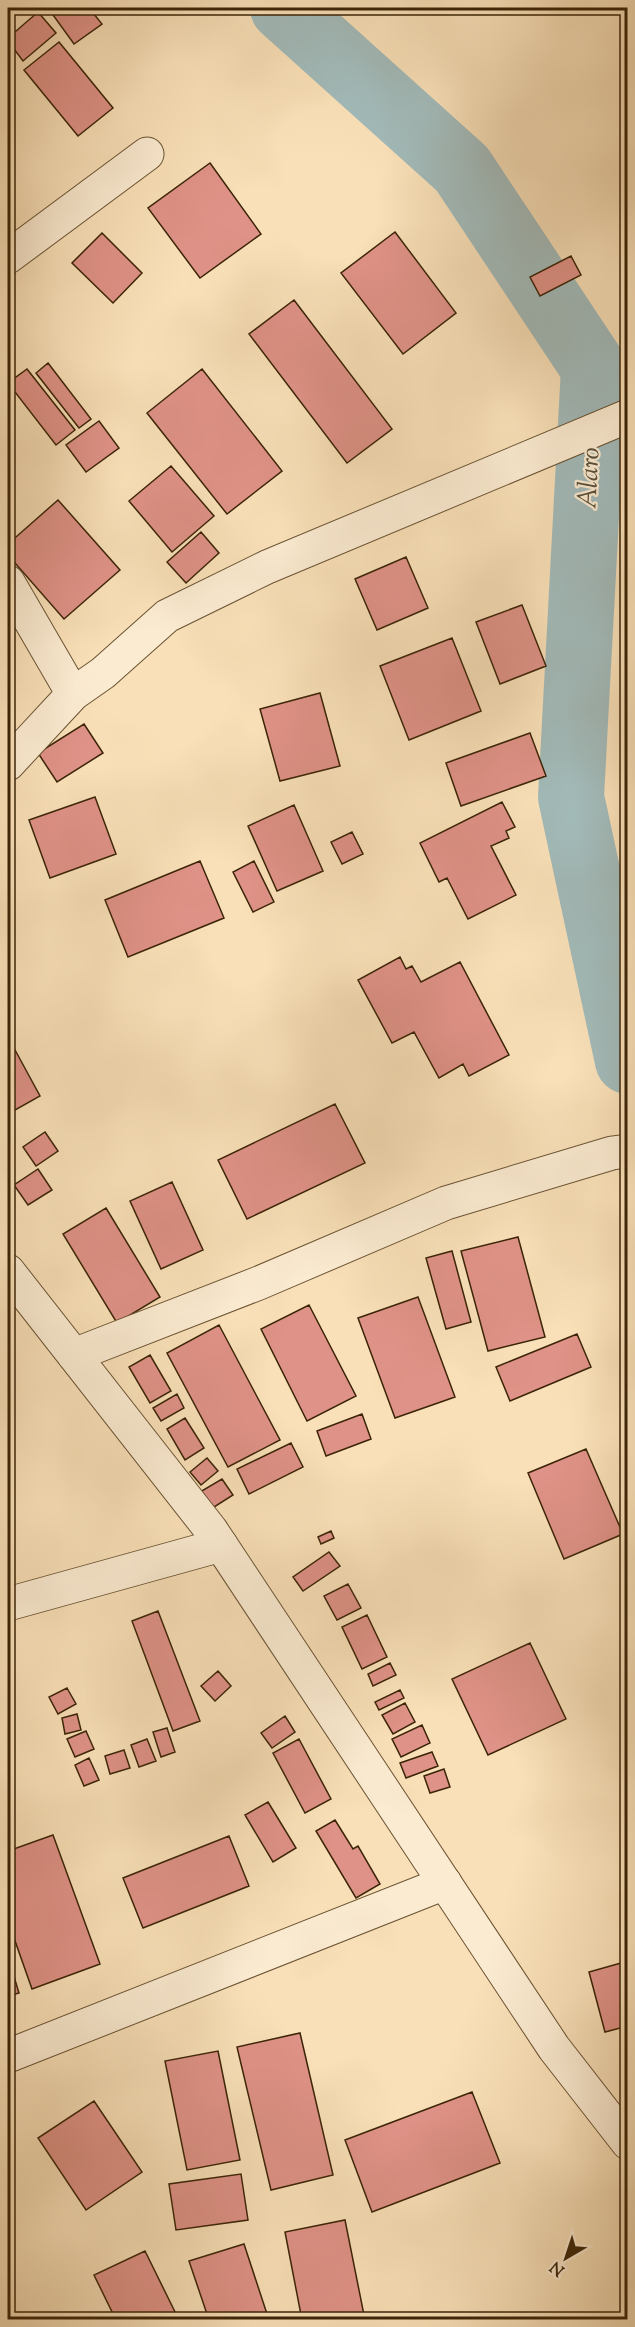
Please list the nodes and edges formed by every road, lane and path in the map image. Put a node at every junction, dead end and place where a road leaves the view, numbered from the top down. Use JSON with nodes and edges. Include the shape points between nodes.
{"nodes":[{"id":1,"x":147,"y":154,"type":"dead end"},
{"id":2,"x":8,"y":256,"type":"edge"},
{"id":3,"x":627,"y":416,"type":"edge"},
{"id":4,"x":8,"y":582,"type":"edge"},
{"id":5,"x":73,"y":694,"type":"junction"},
{"id":6,"x":8,"y":764,"type":"edge"},
{"id":7,"x":620,"y":1152,"type":"edge"},
{"id":8,"x":8,"y":1271,"type":"edge"},
{"id":9,"x":74,"y":1355,"type":"junction"},
{"id":10,"x":221,"y":1545,"type":"junction"},
{"id":11,"x":8,"y":1604,"type":"edge"},
{"id":12,"x":445,"y":1883,"type":"junction"},
{"id":13,"x":8,"y":2056,"type":"edge"},
{"id":14,"x":627,"y":2143,"type":"edge"}],
"edges":[{"from":1,"to":2,"type":"street"},
{"from":3,"to":5,"type":"street","via":[[267,567],[167,616]]},
{"from":4,"to":5,"type":"street"},
{"from":5,"to":6,"type":"street"},
{"from":7,"to":9,"type":"street","via":[[446,1203]]},
{"from":8,"to":9,"type":"street"},
{"from":9,"to":10,"type":"street"},
{"from":10,"to":11,"type":"street"},
{"from":10,"to":12,"type":"street"},
{"from":12,"to":13,"type":"street"},
{"from":12,"to":14,"type":"street","via":[[554,2048]]}]}
